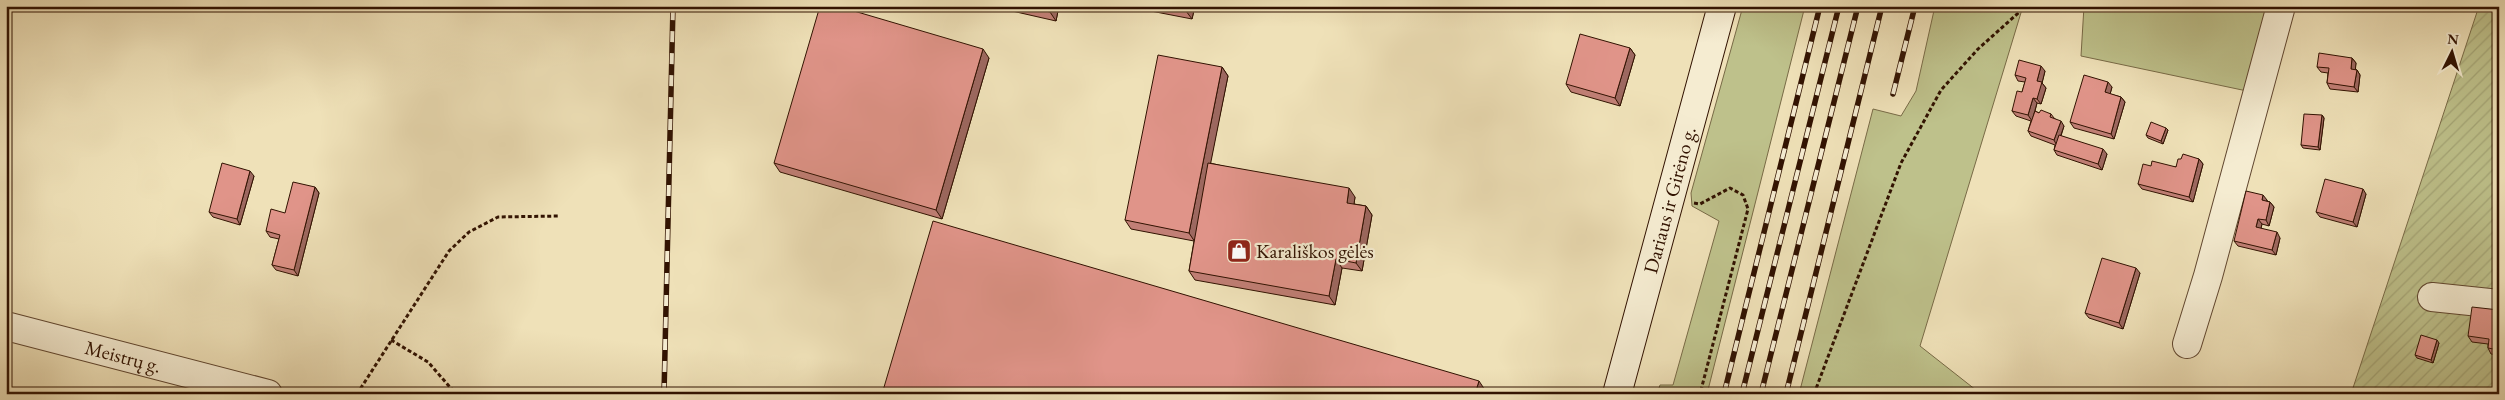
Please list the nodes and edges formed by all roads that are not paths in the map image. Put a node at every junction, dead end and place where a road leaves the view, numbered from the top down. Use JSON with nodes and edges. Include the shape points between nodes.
{"nodes":[{"id":1,"x":1722,"y":6,"type":"edge"},
{"id":2,"x":2281,"y":6,"type":"edge"},
{"id":3,"x":2432,"y":298,"type":"dead end"},
{"id":4,"x":2499,"y":304,"type":"edge"},
{"id":5,"x":6,"y":326,"type":"edge"},
{"id":6,"x":2187,"y":344,"type":"dead end"},
{"id":7,"x":268,"y":394,"type":"edge"},
{"id":8,"x":1616,"y":394,"type":"edge"}],
"edges":[{"from":1,"to":8,"type":"street","name":"Dariaus ir Girėno g."},
{"from":2,"to":6,"type":"street"},
{"from":3,"to":4,"type":"street"},
{"from":5,"to":7,"type":"street","name":"Meistrų g."}]}
